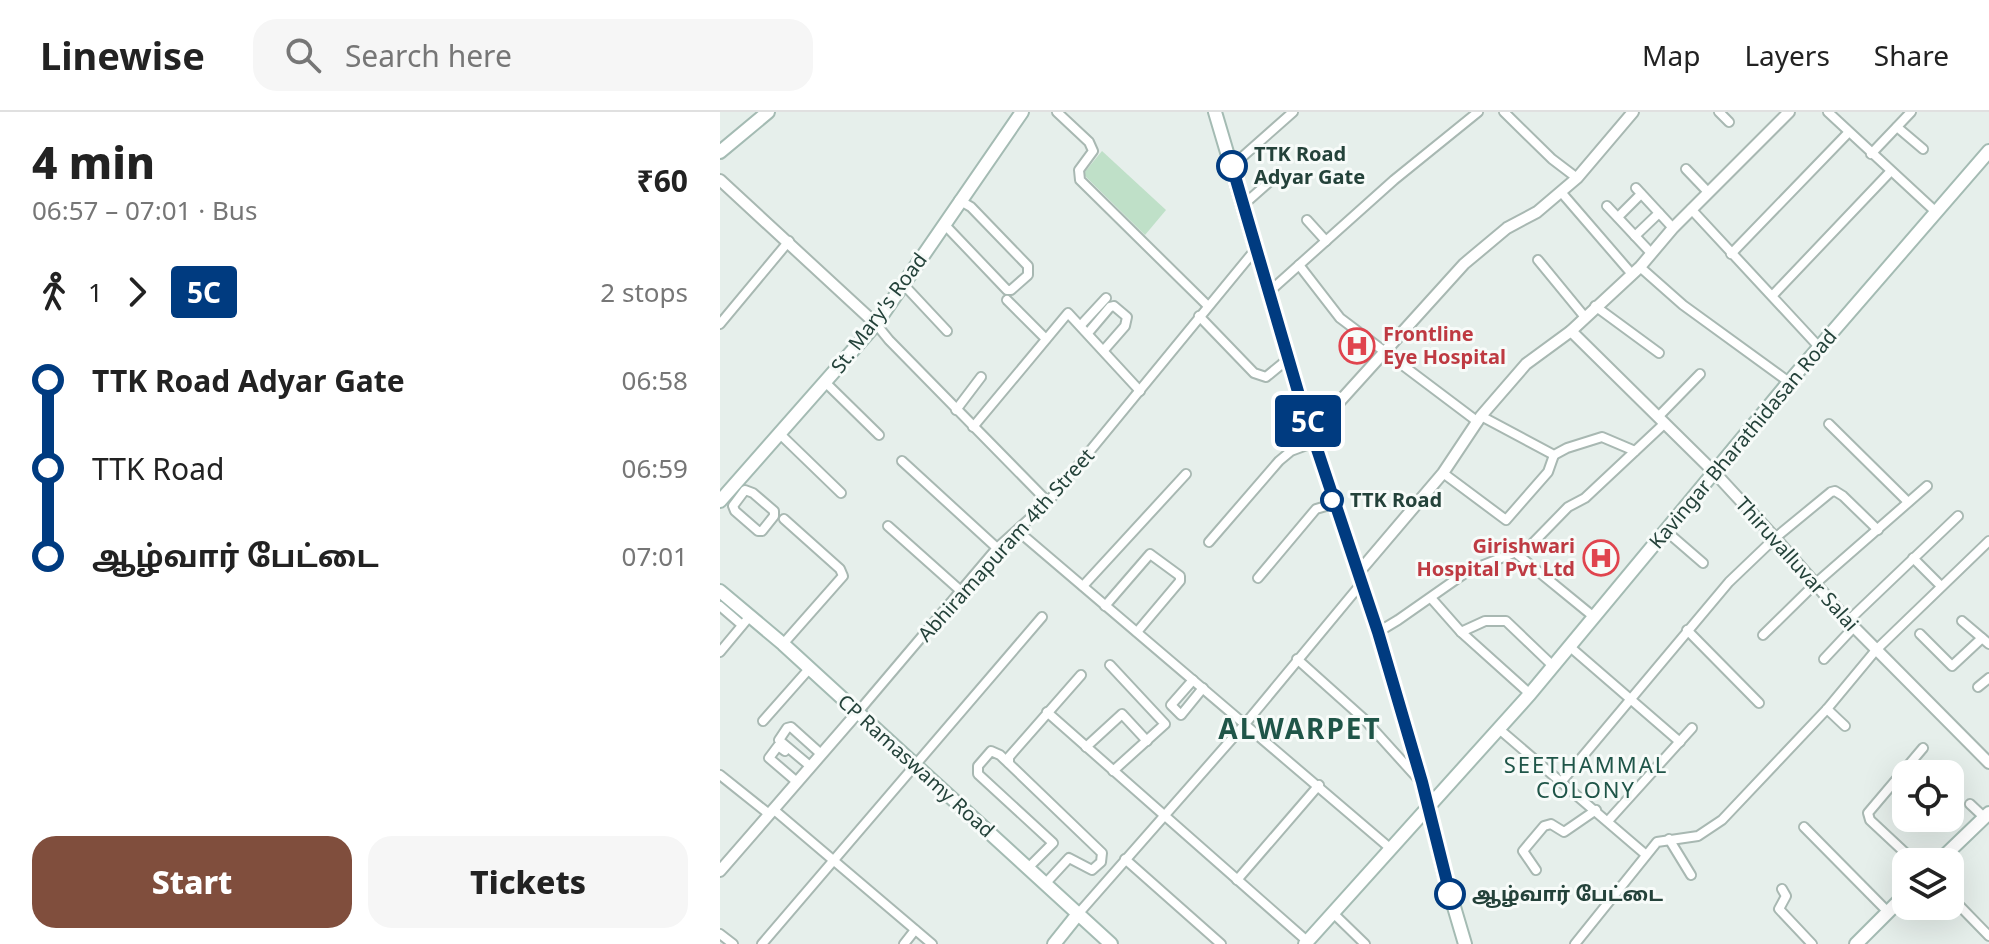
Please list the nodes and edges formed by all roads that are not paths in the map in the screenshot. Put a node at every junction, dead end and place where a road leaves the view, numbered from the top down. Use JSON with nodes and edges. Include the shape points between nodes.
{"nodes":[{"id":1,"x":759,"y":112,"type":"edge"},
{"id":2,"x":768,"y":112,"type":"edge"},
{"id":3,"x":1022,"y":112,"type":"edge"},
{"id":4,"x":1057,"y":112,"type":"edge"},
{"id":5,"x":1215,"y":112,"type":"edge"},
{"id":6,"x":1293,"y":112,"type":"edge"},
{"id":7,"x":1478,"y":112,"type":"edge"},
{"id":8,"x":1504,"y":112,"type":"edge"},
{"id":9,"x":1633,"y":112,"type":"edge"},
{"id":10,"x":1719,"y":112,"type":"edge"},
{"id":11,"x":1789,"y":112,"type":"edge"},
{"id":12,"x":1828,"y":112,"type":"edge"},
{"id":13,"x":1911,"y":112,"type":"edge"},
{"id":14,"x":1729,"y":122,"type":"dead end"},
{"id":15,"x":1897,"y":127,"type":"junction"},
{"id":16,"x":1848,"y":133,"type":"junction"},
{"id":17,"x":720,"y":142,"type":"edge"},
{"id":18,"x":1923,"y":149,"type":"dead end"},
{"id":19,"x":1989,"y":151,"type":"edge"},
{"id":20,"x":720,"y":152,"type":"edge"},
{"id":21,"x":1871,"y":154,"type":"junction"},
{"id":22,"x":1232,"y":166,"type":"junction"},
{"id":23,"x":1686,"y":169,"type":"dead end"},
{"id":24,"x":1890,"y":172,"type":"junction"},
{"id":25,"x":1276,"y":176,"type":"dead end"},
{"id":26,"x":1577,"y":178,"type":"junction"},
{"id":27,"x":720,"y":180,"type":"edge"},
{"id":28,"x":1561,"y":192,"type":"junction"},
{"id":29,"x":1708,"y":192,"type":"junction"},
{"id":30,"x":959,"y":200,"type":"junction"},
{"id":31,"x":1242,"y":206,"type":"junction"},
{"id":32,"x":1607,"y":206,"type":"dead end"},
{"id":33,"x":1691,"y":209,"type":"junction"},
{"id":34,"x":1936,"y":212,"type":"junction"},
{"id":35,"x":1659,"y":213,"type":"junction"},
{"id":36,"x":1618,"y":217,"type":"junction"},
{"id":37,"x":1307,"y":220,"type":"dead end"},
{"id":38,"x":944,"y":224,"type":"junction"},
{"id":39,"x":1673,"y":228,"type":"junction"},
{"id":40,"x":1635,"y":236,"type":"junction"},
{"id":41,"x":789,"y":241,"type":"junction"},
{"id":42,"x":1326,"y":241,"type":"junction"},
{"id":43,"x":1255,"y":250,"type":"junction"},
{"id":44,"x":1651,"y":253,"type":"junction"},
{"id":45,"x":1731,"y":254,"type":"junction"},
{"id":46,"x":1538,"y":260,"type":"dead end"},
{"id":47,"x":1299,"y":265,"type":"junction"},
{"id":48,"x":1635,"y":270,"type":"junction"},
{"id":49,"x":903,"y":284,"type":"junction"},
{"id":50,"x":1270,"y":291,"type":"junction"},
{"id":51,"x":1773,"y":295,"type":"junction"},
{"id":52,"x":1108,"y":299,"type":"dead end"},
{"id":53,"x":1007,"y":300,"type":"dead end"},
{"id":54,"x":1207,"y":305,"type":"junction"},
{"id":55,"x":1595,"y":306,"type":"junction"},
{"id":56,"x":1199,"y":316,"type":"junction"},
{"id":57,"x":1584,"y":316,"type":"junction"},
{"id":58,"x":720,"y":324,"type":"edge"},
{"id":59,"x":876,"y":324,"type":"junction"},
{"id":60,"x":1084,"y":329,"type":"junction"},
{"id":61,"x":947,"y":331,"type":"dead end"},
{"id":62,"x":1571,"y":331,"type":"junction"},
{"id":63,"x":1046,"y":339,"type":"junction"},
{"id":64,"x":1820,"y":348,"type":"junction"},
{"id":65,"x":1104,"y":350,"type":"junction"},
{"id":66,"x":1383,"y":351,"type":"junction"},
{"id":67,"x":1659,"y":353,"type":"dead end"},
{"id":68,"x":1288,"y":359,"type":"junction"},
{"id":69,"x":1700,"y":374,"type":"dead end"},
{"id":70,"x":981,"y":377,"type":"dead end"},
{"id":71,"x":1789,"y":382,"type":"junction"},
{"id":72,"x":826,"y":383,"type":"junction"},
{"id":73,"x":1140,"y":391,"type":"junction"},
{"id":74,"x":956,"y":410,"type":"junction"},
{"id":75,"x":1480,"y":419,"type":"junction"},
{"id":76,"x":1662,"y":419,"type":"junction"},
{"id":77,"x":1829,"y":424,"type":"dead end"},
{"id":78,"x":973,"y":427,"type":"junction"},
{"id":79,"x":781,"y":435,"type":"junction"},
{"id":80,"x":879,"y":435,"type":"dead end"},
{"id":81,"x":1314,"y":437,"type":"junction"},
{"id":82,"x":1635,"y":451,"type":"junction"},
{"id":83,"x":1554,"y":455,"type":"junction"},
{"id":84,"x":902,"y":461,"type":"dead end"},
{"id":85,"x":1443,"y":473,"type":"junction"},
{"id":86,"x":1715,"y":473,"type":"junction"},
{"id":87,"x":1186,"y":474,"type":"dead end"},
{"id":88,"x":1927,"y":486,"type":"dead end"},
{"id":89,"x":733,"y":493,"type":"edge"},
{"id":90,"x":841,"y":493,"type":"dead end"},
{"id":91,"x":1048,"y":502,"type":"junction"},
{"id":92,"x":1908,"y":502,"type":"junction"},
{"id":93,"x":1333,"y":504,"type":"junction"},
{"id":94,"x":1958,"y":516,"type":"dead end"},
{"id":95,"x":784,"y":519,"type":"dead end"},
{"id":96,"x":888,"y":526,"type":"dead end"},
{"id":97,"x":1878,"y":530,"type":"junction"},
{"id":98,"x":1018,"y":531,"type":"junction"},
{"id":99,"x":1666,"y":531,"type":"junction"},
{"id":100,"x":1775,"y":538,"type":"junction"},
{"id":101,"x":1989,"y":541,"type":"edge"},
{"id":102,"x":1209,"y":542,"type":"dead end"},
{"id":103,"x":997,"y":548,"type":"junction"},
{"id":104,"x":1517,"y":554,"type":"junction"},
{"id":105,"x":1913,"y":558,"type":"junction"},
{"id":106,"x":1703,"y":563,"type":"dead end"},
{"id":107,"x":1258,"y":578,"type":"dead end"},
{"id":108,"x":1360,"y":578,"type":"junction"},
{"id":109,"x":1816,"y":583,"type":"junction"},
{"id":110,"x":1083,"y":586,"type":"junction"},
{"id":111,"x":1941,"y":586,"type":"junction"},
{"id":112,"x":720,"y":591,"type":"edge"},
{"id":113,"x":962,"y":592,"type":"junction"},
{"id":114,"x":1431,"y":598,"type":"junction"},
{"id":115,"x":720,"y":606,"type":"edge"},
{"id":116,"x":1105,"y":606,"type":"junction"},
{"id":117,"x":1042,"y":617,"type":"dead end"},
{"id":118,"x":1594,"y":617,"type":"junction"},
{"id":119,"x":746,"y":620,"type":"junction"},
{"id":120,"x":1962,"y":621,"type":"dead end"},
{"id":121,"x":1851,"y":624,"type":"junction"},
{"id":122,"x":1687,"y":630,"type":"junction"},
{"id":123,"x":1137,"y":632,"type":"junction"},
{"id":124,"x":1378,"y":632,"type":"junction"},
{"id":125,"x":1461,"y":632,"type":"junction"},
{"id":126,"x":1920,"y":634,"type":"dead end"},
{"id":127,"x":1763,"y":635,"type":"dead end"},
{"id":128,"x":1986,"y":641,"type":"edge"},
{"id":129,"x":783,"y":644,"type":"junction"},
{"id":130,"x":1569,"y":646,"type":"junction"},
{"id":131,"x":721,"y":650,"type":"edge"},
{"id":132,"x":1876,"y":650,"type":"junction"},
{"id":133,"x":1297,"y":659,"type":"junction"},
{"id":134,"x":1824,"y":659,"type":"dead end"},
{"id":135,"x":1110,"y":665,"type":"dead end"},
{"id":136,"x":1553,"y":666,"type":"junction"},
{"id":137,"x":809,"y":669,"type":"junction"},
{"id":138,"x":1081,"y":675,"type":"dead end"},
{"id":139,"x":1989,"y":678,"type":"edge"},
{"id":140,"x":1193,"y":680,"type":"junction"},
{"id":141,"x":1978,"y":687,"type":"dead end"},
{"id":142,"x":1203,"y":688,"type":"junction"},
{"id":143,"x":1530,"y":694,"type":"junction"},
{"id":144,"x":1631,"y":699,"type":"junction"},
{"id":145,"x":1759,"y":703,"type":"dead end"},
{"id":146,"x":1827,"y":709,"type":"junction"},
{"id":147,"x":858,"y":712,"type":"junction"},
{"id":148,"x":1047,"y":712,"type":"junction"},
{"id":149,"x":763,"y":721,"type":"dead end"},
{"id":150,"x":1245,"y":724,"type":"junction"},
{"id":151,"x":1845,"y":726,"type":"dead end"},
{"id":152,"x":1692,"y":728,"type":"dead end"},
{"id":153,"x":1499,"y":729,"type":"junction"},
{"id":154,"x":1147,"y":741,"type":"junction"},
{"id":155,"x":1680,"y":742,"type":"junction"},
{"id":156,"x":1086,"y":747,"type":"junction"},
{"id":157,"x":1923,"y":748,"type":"dead end"},
{"id":158,"x":821,"y":754,"type":"junction"},
{"id":159,"x":1009,"y":763,"type":"junction"},
{"id":160,"x":1989,"y":763,"type":"edge"},
{"id":161,"x":914,"y":764,"type":"junction"},
{"id":162,"x":809,"y":768,"type":"junction"},
{"id":163,"x":1113,"y":771,"type":"junction"},
{"id":164,"x":720,"y":775,"type":"edge"},
{"id":165,"x":1562,"y":781,"type":"junction"},
{"id":166,"x":797,"y":782,"type":"junction"},
{"id":167,"x":1422,"y":782,"type":"junction"},
{"id":168,"x":1319,"y":785,"type":"junction"},
{"id":169,"x":1970,"y":804,"type":"dead end"},
{"id":170,"x":1428,"y":805,"type":"junction"},
{"id":171,"x":1596,"y":810,"type":"junction"},
{"id":172,"x":771,"y":812,"type":"junction"},
{"id":173,"x":1987,"y":815,"type":"edge"},
{"id":174,"x":1164,"y":817,"type":"junction"},
{"id":175,"x":1608,"y":821,"type":"junction"},
{"id":176,"x":1804,"y":827,"type":"dead end"},
{"id":177,"x":1669,"y":839,"type":"junction"},
{"id":178,"x":1900,"y":848,"type":"edge"},
{"id":179,"x":1953,"y":848,"type":"edge"},
{"id":180,"x":1391,"y":849,"type":"junction"},
{"id":181,"x":1645,"y":854,"type":"junction"},
{"id":182,"x":1125,"y":859,"type":"junction"},
{"id":183,"x":834,"y":860,"type":"junction"},
{"id":184,"x":1028,"y":868,"type":"junction"},
{"id":185,"x":1536,"y":870,"type":"dead end"},
{"id":186,"x":720,"y":871,"type":"edge"},
{"id":187,"x":1691,"y":875,"type":"dead end"},
{"id":188,"x":1237,"y":880,"type":"junction"},
{"id":189,"x":1045,"y":884,"type":"junction"},
{"id":190,"x":1782,"y":889,"type":"dead end"},
{"id":191,"x":1892,"y":908,"type":"edge"},
{"id":192,"x":1964,"y":910,"type":"edge"},
{"id":193,"x":1888,"y":912,"type":"junction"},
{"id":194,"x":1333,"y":913,"type":"junction"},
{"id":195,"x":1078,"y":914,"type":"junction"},
{"id":196,"x":915,"y":930,"type":"junction"},
{"id":197,"x":720,"y":934,"type":"edge"},
{"id":198,"x":1989,"y":936,"type":"edge"},
{"id":199,"x":1306,"y":942,"type":"edge"},
{"id":200,"x":733,"y":944,"type":"edge"},
{"id":201,"x":762,"y":944,"type":"edge"},
{"id":202,"x":904,"y":944,"type":"edge"},
{"id":203,"x":932,"y":944,"type":"edge"},
{"id":204,"x":1054,"y":944,"type":"edge"},
{"id":205,"x":1111,"y":944,"type":"edge"},
{"id":206,"x":1221,"y":944,"type":"edge"},
{"id":207,"x":1365,"y":944,"type":"edge"},
{"id":208,"x":1465,"y":944,"type":"edge"},
{"id":209,"x":1575,"y":944,"type":"edge"},
{"id":210,"x":1812,"y":944,"type":"edge"},
{"id":211,"x":1856,"y":944,"type":"edge"}],
"edges":[{"from":1,"to":17,"type":"main road"},
{"from":2,"to":20,"type":"main road"},
{"from":3,"to":30,"type":"main road","name":"St. Mary's Road"},
{"from":4,"to":54,"type":"street","via":[[1093,151],[1079,170],[1080,180]]},
{"from":5,"to":22,"type":"main road"},
{"from":6,"to":22,"type":"street"},
{"from":7,"to":42,"type":"street"},
{"from":8,"to":26,"type":"street"},
{"from":9,"to":26,"type":"street"},
{"from":10,"to":14,"type":"street"},
{"from":11,"to":29,"type":"street"},
{"from":12,"to":16,"type":"street"},
{"from":13,"to":15,"type":"street"},
{"from":15,"to":18,"type":"street"},
{"from":15,"to":21,"type":"street"},
{"from":16,"to":21,"type":"street"},
{"from":16,"to":45,"type":"street"},
{"from":19,"to":34,"type":"main road","name":"Kavingar Bharathidasan Road"},
{"from":21,"to":24,"type":"street"},
{"from":22,"to":31,"type":"main road"},
{"from":23,"to":29,"type":"street"},
{"from":24,"to":34,"type":"street"},
{"from":24,"to":51,"type":"street"},
{"from":25,"to":31,"type":"street"},
{"from":26,"to":28,"type":"street"},
{"from":27,"to":41,"type":"street"},
{"from":28,"to":48,"type":"street"},
{"from":28,"to":66,"type":"street","via":[[1464,264]]},
{"from":29,"to":33,"type":"street"},
{"from":30,"to":38,"type":"main road","name":"St. Mary's Road"},
{"from":30,"to":38,"type":"street","via":[[1028,266],[1028,275],[1007,290]]},
{"from":31,"to":43,"type":"main road"},
{"from":32,"to":36,"type":"street"},
{"from":33,"to":39,"type":"street"},
{"from":33,"to":45,"type":"street"},
{"from":34,"to":64,"type":"main road","name":"Kavingar Bharathidasan Road"},
{"from":35,"to":36,"type":"street","via":[[1639,191]]},
{"from":35,"to":39,"type":"street"},
{"from":35,"to":40,"type":"street"},
{"from":36,"to":40,"type":"street"},
{"from":37,"to":42,"type":"street"},
{"from":38,"to":49,"type":"main road","name":"St. Mary's Road"},
{"from":39,"to":44,"type":"street"},
{"from":40,"to":44,"type":"street"},
{"from":41,"to":58,"type":"street"},
{"from":41,"to":59,"type":"street"},
{"from":42,"to":47,"type":"street"},
{"from":43,"to":50,"type":"main road"},
{"from":43,"to":54,"type":"street","name":"Abhiramapuram 4th Street"},
{"from":44,"to":48,"type":"street"},
{"from":45,"to":51,"type":"street"},
{"from":46,"to":57,"type":"street"},
{"from":47,"to":50,"type":"street"},
{"from":47,"to":66,"type":"street","via":[[1340,318]]},
{"from":48,"to":55,"type":"street"},
{"from":48,"to":71,"type":"street"},
{"from":49,"to":59,"type":"main road","name":"St. Mary's Road"},
{"from":49,"to":61,"type":"street"},
{"from":50,"to":68,"type":"main road"},
{"from":51,"to":64,"type":"street"},
{"from":52,"to":60,"type":"street"},
{"from":53,"to":63,"type":"street"},
{"from":54,"to":56,"type":"street","name":"Abhiramapuram 4th Street"},
{"from":55,"to":57,"type":"street"},
{"from":55,"to":67,"type":"street"},
{"from":56,"to":68,"type":"street","via":[[1254,373],[1266,377]]},
{"from":56,"to":73,"type":"street","name":"Abhiramapuram 4th Street"},
{"from":57,"to":62,"type":"street"},
{"from":59,"to":72,"type":"main road","name":"St. Mary's Road"},
{"from":59,"to":74,"type":"street"},
{"from":60,"to":63,"type":"street","via":[[1068,313]]},
{"from":60,"to":65,"type":"street"},
{"from":60,"to":65,"type":"street","via":[[1110,307],[1127,317]]},
{"from":62,"to":75,"type":"street","via":[[1526,364]]},
{"from":62,"to":76,"type":"street","name":"Thiruvalluvar Salai"},
{"from":63,"to":78,"type":"street"},
{"from":64,"to":71,"type":"main road","name":"Kavingar Bharathidasan Road"},
{"from":65,"to":73,"type":"street"},
{"from":66,"to":75,"type":"street"},
{"from":66,"to":81,"type":"street"},
{"from":68,"to":81,"type":"main road"},
{"from":69,"to":76,"type":"street"},
{"from":70,"to":74,"type":"street"},
{"from":71,"to":86,"type":"main road","name":"Kavingar Bharathidasan Road"},
{"from":72,"to":79,"type":"main road","name":"St. Mary's Road"},
{"from":72,"to":80,"type":"street"},
{"from":73,"to":91,"type":"street","name":"Abhiramapuram 4th Street"},
{"from":74,"to":78,"type":"street"},
{"from":75,"to":83,"type":"street"},
{"from":75,"to":85,"type":"street"},
{"from":76,"to":82,"type":"street"},
{"from":76,"to":86,"type":"street","name":"Thiruvalluvar Salai"},
{"from":77,"to":92,"type":"street"},
{"from":78,"to":91,"type":"street"},
{"from":79,"to":89,"type":"main road","name":"St. Mary's Road"},
{"from":79,"to":90,"type":"street"},
{"from":81,"to":93,"type":"main road"},
{"from":81,"to":102,"type":"street","via":[[1279,461]]},
{"from":82,"to":83,"type":"street","via":[[1602,437]]},
{"from":82,"to":104,"type":"street"},
{"from":83,"to":85,"type":"street","via":[[1548,472],[1506,520]]},
{"from":84,"to":103,"type":"street"},
{"from":85,"to":108,"type":"street"},
{"from":86,"to":99,"type":"main road","name":"Kavingar Bharathidasan Road"},
{"from":86,"to":100,"type":"street","name":"Thiruvalluvar Salai"},
{"from":87,"to":110,"type":"street"},
{"from":88,"to":92,"type":"street"},
{"from":89,"to":89,"type":"street","via":[[753,493],[774,511],[762,531],[735,511]]},
{"from":91,"to":98,"type":"street","name":"Abhiramapuram 4th Street"},
{"from":92,"to":97,"type":"street"},
{"from":93,"to":107,"type":"street","via":[[1316,509]]},
{"from":93,"to":108,"type":"main road"},
{"from":94,"to":105,"type":"street"},
{"from":95,"to":129,"type":"street","via":[[843,576]]},
{"from":96,"to":113,"type":"street"},
{"from":97,"to":100,"type":"street","via":[[1835,491]]},
{"from":97,"to":109,"type":"street"},
{"from":98,"to":103,"type":"street","name":"Abhiramapuram 4th Street"},
{"from":98,"to":110,"type":"street"},
{"from":99,"to":106,"type":"street"},
{"from":99,"to":118,"type":"main road","name":"Kavingar Bharathidasan Road"},
{"from":100,"to":109,"type":"street","name":"Thiruvalluvar Salai"},
{"from":100,"to":122,"type":"street"},
{"from":101,"to":111,"type":"street"},
{"from":103,"to":113,"type":"street","name":"Abhiramapuram 4th Street"},
{"from":104,"to":114,"type":"street","via":[[1468,571]]},
{"from":104,"to":118,"type":"street"},
{"from":105,"to":111,"type":"street"},
{"from":105,"to":121,"type":"street"},
{"from":108,"to":124,"type":"main road"},
{"from":108,"to":133,"type":"street"},
{"from":109,"to":121,"type":"street","name":"Thiruvalluvar Salai"},
{"from":109,"to":127,"type":"street"},
{"from":110,"to":116,"type":"street"},
{"from":111,"to":132,"type":"street"},
{"from":112,"to":119,"type":"main road","name":"CP Ramaswamy Road"},
{"from":113,"to":147,"type":"street","name":"Abhiramapuram 4th Street"},
{"from":114,"to":124,"type":"street"},
{"from":114,"to":125,"type":"street"},
{"from":115,"to":119,"type":"street"},
{"from":116,"to":123,"type":"street"},
{"from":116,"to":123,"type":"street","via":[[1150,554],[1180,576]]},
{"from":117,"to":161,"type":"street"},
{"from":118,"to":130,"type":"main road","name":"Kavingar Bharathidasan Road"},
{"from":119,"to":129,"type":"main road","name":"CP Ramaswamy Road"},
{"from":119,"to":131,"type":"street"},
{"from":120,"to":128,"type":"street"},
{"from":121,"to":132,"type":"street","name":"Thiruvalluvar Salai"},
{"from":121,"to":134,"type":"street"},
{"from":122,"to":144,"type":"street"},
{"from":122,"to":145,"type":"street"},
{"from":123,"to":140,"type":"street"},
{"from":124,"to":167,"type":"main road"},
{"from":125,"to":136,"type":"street","via":[[1485,621],[1506,621]]},
{"from":125,"to":143,"type":"street"},
{"from":126,"to":128,"type":"street","via":[[1952,666]]},
{"from":129,"to":137,"type":"main road","name":"CP Ramaswamy Road"},
{"from":130,"to":136,"type":"main road","name":"Kavingar Bharathidasan Road"},
{"from":130,"to":144,"type":"street"},
{"from":132,"to":146,"type":"street"},
{"from":132,"to":160,"type":"street","name":"Thiruvalluvar Salai"},
{"from":133,"to":150,"type":"street"},
{"from":133,"to":167,"type":"street","via":[[1364,719]]},
{"from":135,"to":154,"type":"street","via":[[1165,724]]},
{"from":136,"to":143,"type":"main road","name":"Kavingar Bharathidasan Road"},
{"from":137,"to":147,"type":"main road","name":"CP Ramaswamy Road"},
{"from":137,"to":149,"type":"street"},
{"from":138,"to":148,"type":"street"},
{"from":139,"to":141,"type":"street"},
{"from":140,"to":142,"type":"street"},
{"from":140,"to":142,"type":"street","via":[[1171,705],[1177,714]]},
{"from":142,"to":150,"type":"street"},
{"from":143,"to":153,"type":"main road","name":"Kavingar Bharathidasan Road"},
{"from":144,"to":155,"type":"street"},
{"from":144,"to":165,"type":"street"},
{"from":146,"to":151,"type":"street"},
{"from":146,"to":177,"type":"street","via":[[1722,820],[1698,836]]},
{"from":147,"to":158,"type":"street","name":"Abhiramapuram 4th Street"},
{"from":147,"to":161,"type":"main road","name":"CP Ramaswamy Road"},
{"from":148,"to":156,"type":"street"},
{"from":148,"to":159,"type":"street"},
{"from":150,"to":168,"type":"street"},
{"from":150,"to":174,"type":"street"},
{"from":152,"to":155,"type":"street"},
{"from":153,"to":165,"type":"street"},
{"from":153,"to":170,"type":"main road","name":"Kavingar Bharathidasan Road"},
{"from":154,"to":156,"type":"street","via":[[1122,714]]},
{"from":154,"to":163,"type":"street"},
{"from":155,"to":175,"type":"street"},
{"from":156,"to":163,"type":"street"},
{"from":157,"to":178,"type":"street","via":[[1868,813]]},
{"from":158,"to":162,"type":"street","name":"Abhiramapuram 4th Street"},
{"from":158,"to":162,"type":"street","via":[[791,727],[781,735],[779,740]]},
{"from":159,"to":184,"type":"street","via":[[991,751],[976,770],[1052,841]]},
{"from":159,"to":189,"type":"street","via":[[1102,855],[1092,870],[1069,858]]},
{"from":161,"to":183,"type":"street"},
{"from":161,"to":184,"type":"main road","name":"CP Ramaswamy Road"},
{"from":162,"to":166,"type":"street","name":"Abhiramapuram 4th Street"},
{"from":162,"to":166,"type":"street","via":[[780,746],[770,755]]},
{"from":163,"to":174,"type":"street"},
{"from":164,"to":172,"type":"street"},
{"from":165,"to":171,"type":"street"},
{"from":166,"to":172,"type":"street","name":"Abhiramapuram 4th Street"},
{"from":167,"to":170,"type":"main road"},
{"from":168,"to":180,"type":"street"},
{"from":168,"to":188,"type":"street"},
{"from":169,"to":173,"type":"street"},
{"from":170,"to":180,"type":"main road","name":"Kavingar Bharathidasan Road"},
{"from":170,"to":208,"type":"main road"},
{"from":171,"to":175,"type":"street"},
{"from":171,"to":185,"type":"street","via":[[1564,832],[1544,826],[1523,851]]},
{"from":172,"to":183,"type":"street"},
{"from":172,"to":186,"type":"street","name":"Abhiramapuram 4th Street"},
{"from":173,"to":179,"type":"main road"},
{"from":174,"to":182,"type":"street"},
{"from":174,"to":188,"type":"street"},
{"from":175,"to":181,"type":"street"},
{"from":176,"to":193,"type":"street"},
{"from":177,"to":181,"type":"street"},
{"from":177,"to":187,"type":"street"},
{"from":180,"to":194,"type":"main road","name":"Kavingar Bharathidasan Road"},
{"from":181,"to":209,"type":"street"},
{"from":182,"to":195,"type":"street"},
{"from":182,"to":206,"type":"street"},
{"from":183,"to":196,"type":"street"},
{"from":183,"to":201,"type":"street"},
{"from":184,"to":189,"type":"main road","name":"CP Ramaswamy Road"},
{"from":188,"to":199,"type":"street"},
{"from":189,"to":195,"type":"main road","name":"CP Ramaswamy Road"},
{"from":190,"to":210,"type":"street","via":[[1786,896],[1778,908]]},
{"from":191,"to":193,"type":"main road"},
{"from":192,"to":198,"type":"street"},
{"from":193,"to":211,"type":"main road"},
{"from":194,"to":199,"type":"main road","name":"Kavingar Bharathidasan Road"},
{"from":194,"to":207,"type":"street"},
{"from":195,"to":204,"type":"main road"},
{"from":195,"to":205,"type":"main road","name":"CP Ramaswamy Road"},
{"from":196,"to":202,"type":"street"},
{"from":196,"to":203,"type":"street"},
{"from":197,"to":200,"type":"street"}]}
